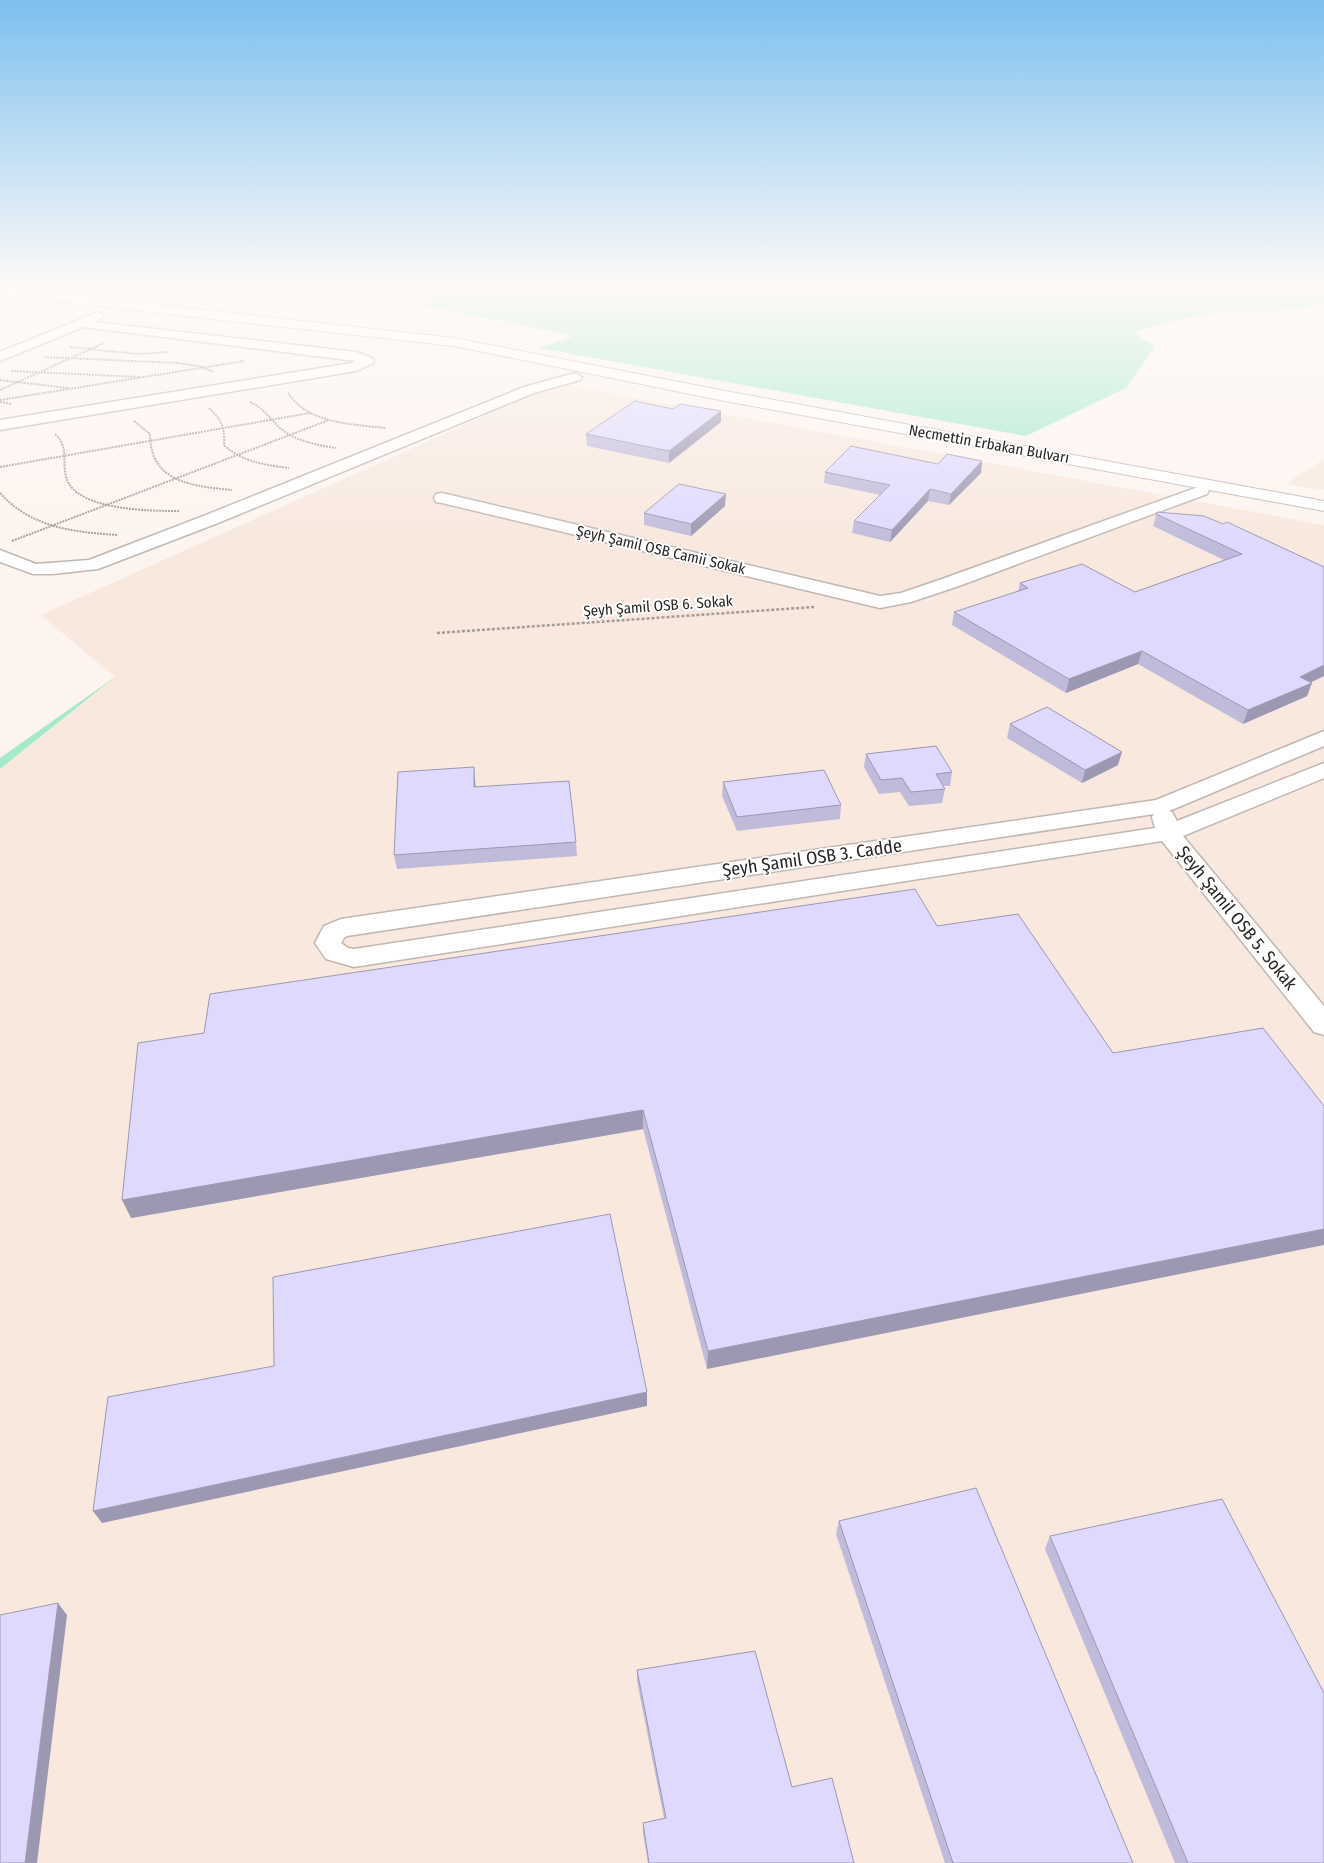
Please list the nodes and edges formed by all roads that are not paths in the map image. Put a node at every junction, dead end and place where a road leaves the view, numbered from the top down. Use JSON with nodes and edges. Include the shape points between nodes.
{"nodes":[{"id":1,"x":315,"y":374,"type":"edge"},
{"id":2,"x":560,"y":374,"type":"edge"},
{"id":3,"x":614,"y":374,"type":"edge"},
{"id":4,"x":575,"y":377,"type":"junction"},
{"id":5,"x":0,"y":426,"type":"edge"},
{"id":6,"x":1200,"y":491,"type":"junction"},
{"id":7,"x":442,"y":498,"type":"dead end"},
{"id":8,"x":1324,"y":506,"type":"edge"},
{"id":9,"x":1324,"y":514,"type":"edge"},
{"id":10,"x":3,"y":549,"type":"edge"},
{"id":11,"x":1324,"y":738,"type":"edge"},
{"id":12,"x":1324,"y":770,"type":"edge"},
{"id":13,"x":1161,"y":806,"type":"junction"},
{"id":14,"x":1168,"y":833,"type":"junction"},
{"id":15,"x":1324,"y":1025,"type":"edge"}],
"edges":[{"from":1,"to":5,"type":"street"},
{"from":2,"to":4,"type":"main road","name":"Necmettin Erbakan Bulvarı"},
{"from":3,"to":8,"type":"main road","name":"Necmettin Erbakan Bulvarı"},
{"from":4,"to":6,"type":"main road","name":"Necmettin Erbakan Bulvarı"},
{"from":4,"to":10,"type":"street","via":[[520,394],[92,565],[33,569]]},
{"from":6,"to":7,"type":"street","name":"Şeyh Şamil OSB Camii Sokak","via":[[949,583],[904,598],[880,602]]},
{"from":6,"to":9,"type":"main road","name":"Necmettin Erbakan Bulvarı"},
{"from":11,"to":13,"type":"street","name":"Şeyh Şamil OSB 3. Cadde"},
{"from":12,"to":14,"type":"street"},
{"from":13,"to":14,"type":"street","name":"Şeyh Şamil OSB 5. Sokak"},
{"from":13,"to":14,"type":"street","name":"Şeyh Şamil OSB 3. Cadde","via":[[341,928],[329,937],[330,948],[335,953],[354,958]]},
{"from":14,"to":15,"type":"street","name":"Şeyh Şamil OSB 5. Sokak"}]}
